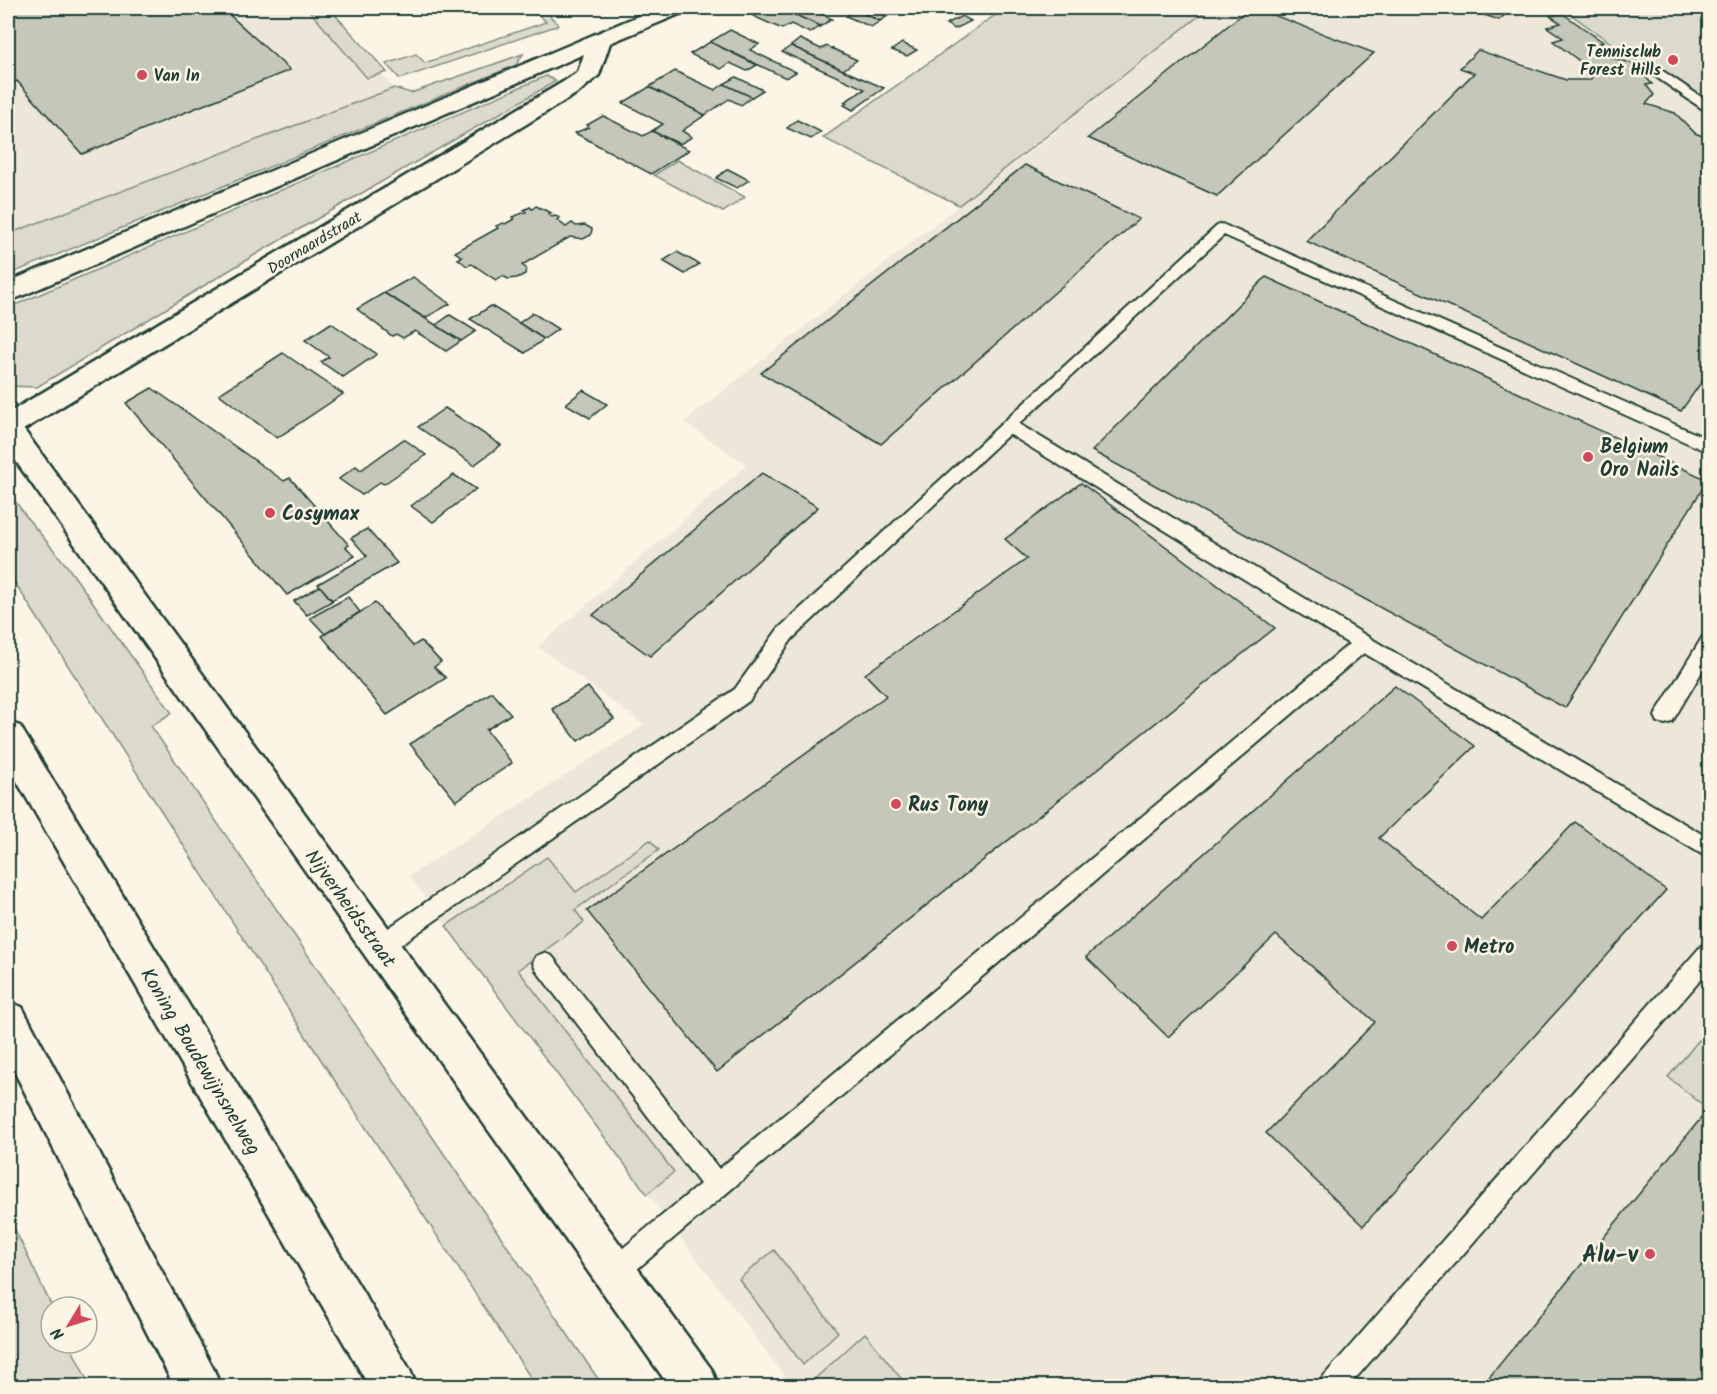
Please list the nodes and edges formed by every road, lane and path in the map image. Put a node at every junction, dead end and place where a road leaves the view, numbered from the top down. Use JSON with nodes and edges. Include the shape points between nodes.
{"nodes":[{"id":1,"x":674,"y":8,"type":"edge"},
{"id":2,"x":600,"y":40,"type":"junction"},
{"id":3,"x":1651,"y":67,"type":"dead end"},
{"id":4,"x":1710,"y":110,"type":"edge"},
{"id":5,"x":8,"y":292,"type":"edge"},
{"id":6,"x":1008,"y":425,"type":"junction"},
{"id":7,"x":8,"y":427,"type":"edge"},
{"id":8,"x":1707,"y":441,"type":"edge"},
{"id":9,"x":1710,"y":641,"type":"edge"},
{"id":10,"x":1363,"y":643,"type":"junction"},
{"id":11,"x":1665,"y":716,"type":"dead end"},
{"id":12,"x":8,"y":736,"type":"edge"},
{"id":13,"x":1710,"y":850,"type":"edge"},
{"id":14,"x":380,"y":947,"type":"junction"},
{"id":15,"x":1710,"y":952,"type":"edge"},
{"id":16,"x":544,"y":963,"type":"dead end"},
{"id":17,"x":8,"y":1020,"type":"edge"},
{"id":18,"x":716,"y":1185,"type":"junction"},
{"id":19,"x":614,"y":1272,"type":"junction"},
{"id":20,"x":198,"y":1386,"type":"edge"},
{"id":21,"x":394,"y":1386,"type":"edge"},
{"id":22,"x":696,"y":1386,"type":"edge"},
{"id":23,"x":1332,"y":1386,"type":"edge"}],
"edges":[{"from":1,"to":2,"type":"main road"},
{"from":2,"to":5,"type":"main road"},
{"from":2,"to":7,"type":"main road","name":"Doornaardstraat","via":[[588,75],[571,87]]},
{"from":3,"to":4,"type":"lane"},
{"from":6,"to":8,"type":"lane","via":[[1222,229]]},
{"from":6,"to":10,"type":"lane"},
{"from":6,"to":14,"type":"lane","via":[[785,634],[742,695]]},
{"from":7,"to":14,"type":"main road","name":"Nijverheidsstraat"},
{"from":9,"to":11,"type":"lane"},
{"from":10,"to":13,"type":"lane"},
{"from":10,"to":18,"type":"lane"},
{"from":12,"to":21,"type":"main road","name":"Koning Boudewijnsnelweg"},
{"from":14,"to":19,"type":"main road","name":"Nijverheidsstraat"},
{"from":15,"to":23,"type":"lane"},
{"from":16,"to":18,"type":"lane"},
{"from":17,"to":20,"type":"main road"},
{"from":18,"to":19,"type":"lane"},
{"from":19,"to":22,"type":"main road","name":"Nijverheidsstraat"}]}
